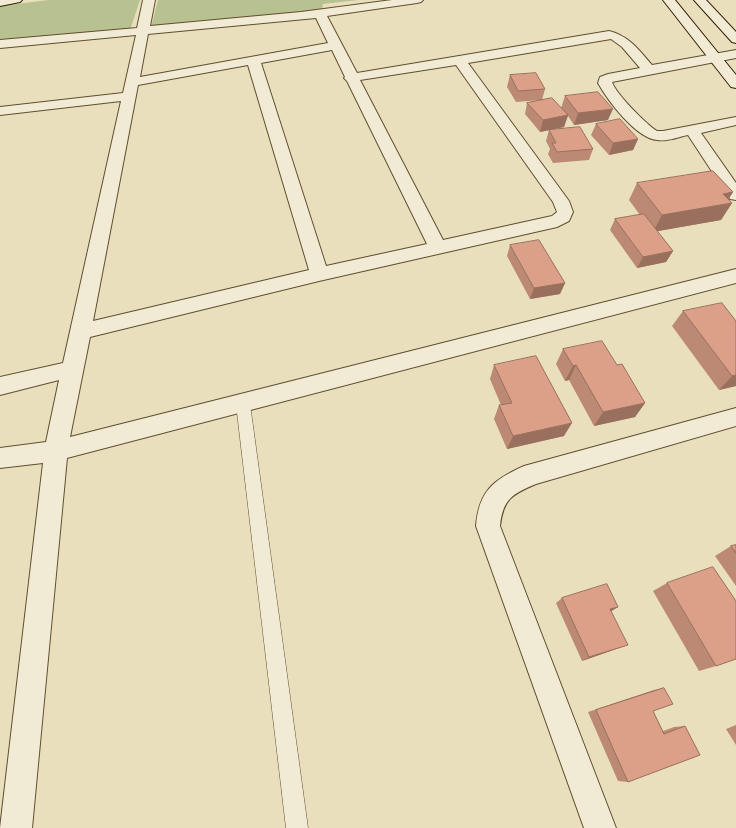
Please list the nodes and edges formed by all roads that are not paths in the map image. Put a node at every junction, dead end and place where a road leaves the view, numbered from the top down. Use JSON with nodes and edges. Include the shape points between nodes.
{"nodes":[{"id":1,"x":16,"y":0,"type":"edge"},
{"id":2,"x":149,"y":0,"type":"edge"},
{"id":3,"x":417,"y":0,"type":"edge"},
{"id":4,"x":669,"y":0,"type":"edge"},
{"id":5,"x":700,"y":0,"type":"edge"},
{"id":6,"x":0,"y":2,"type":"edge"},
{"id":7,"x":320,"y":14,"type":"junction"},
{"id":8,"x":142,"y":31,"type":"junction"},
{"id":9,"x":736,"y":39,"type":"edge"},
{"id":10,"x":0,"y":44,"type":"edge"},
{"id":11,"x":335,"y":46,"type":"junction"},
{"id":12,"x":736,"y":54,"type":"edge"},
{"id":13,"x":715,"y":56,"type":"junction"},
{"id":14,"x":253,"y":60,"type":"junction"},
{"id":15,"x":459,"y":60,"type":"junction"},
{"id":16,"x":649,"y":70,"type":"junction"},
{"id":17,"x":351,"y":78,"type":"junction"},
{"id":18,"x":736,"y":84,"type":"edge"},
{"id":19,"x":131,"y":89,"type":"junction"},
{"id":20,"x":0,"y":111,"type":"edge"},
{"id":21,"x":736,"y":121,"type":"edge"},
{"id":22,"x":692,"y":130,"type":"junction"},
{"id":23,"x":736,"y":195,"type":"edge"},
{"id":24,"x":438,"y":247,"type":"junction"},
{"id":25,"x":319,"y":274,"type":"junction"},
{"id":26,"x":736,"y":276,"type":"edge"},
{"id":27,"x":81,"y":331,"type":"junction"},
{"id":28,"x":72,"y":369,"type":"junction"},
{"id":29,"x":0,"y":386,"type":"edge"},
{"id":30,"x":243,"y":404,"type":"junction"},
{"id":31,"x":736,"y":417,"type":"edge"},
{"id":32,"x":56,"y":451,"type":"junction"},
{"id":33,"x":0,"y":458,"type":"edge"},
{"id":34,"x":16,"y":828,"type":"edge"},
{"id":35,"x":297,"y":828,"type":"edge"},
{"id":36,"x":600,"y":828,"type":"edge"}],
"edges":[{"from":1,"to":6,"type":"street"},
{"from":2,"to":8,"type":"street"},
{"from":3,"to":7,"type":"street"},
{"from":4,"to":13,"type":"street"},
{"from":5,"to":9,"type":"street"},
{"from":7,"to":8,"type":"street"},
{"from":7,"to":11,"type":"street"},
{"from":8,"to":10,"type":"street"},
{"from":8,"to":19,"type":"street"},
{"from":11,"to":14,"type":"street"},
{"from":11,"to":17,"type":"street"},
{"from":12,"to":13,"type":"street"},
{"from":13,"to":16,"type":"street"},
{"from":13,"to":18,"type":"street"},
{"from":14,"to":19,"type":"street"},
{"from":14,"to":25,"type":"street"},
{"from":15,"to":16,"type":"street","via":[[609,35],[624,41]]},
{"from":15,"to":17,"type":"street"},
{"from":15,"to":24,"type":"street","via":[[561,201],[565,212],[557,221]]},
{"from":16,"to":22,"type":"street","via":[[608,78],[605,83],[652,134],[660,136]]},
{"from":17,"to":24,"type":"street"},
{"from":19,"to":20,"type":"street"},
{"from":19,"to":27,"type":"street"},
{"from":21,"to":22,"type":"street"},
{"from":22,"to":23,"type":"street"},
{"from":24,"to":25,"type":"street"},
{"from":25,"to":27,"type":"street"},
{"from":26,"to":30,"type":"street"},
{"from":27,"to":28,"type":"street"},
{"from":28,"to":29,"type":"street"},
{"from":28,"to":32,"type":"street"},
{"from":30,"to":32,"type":"street"},
{"from":30,"to":35,"type":"lane"},
{"from":31,"to":36,"type":"street","via":[[532,474],[510,484],[496,496],[488,511],[490,533]]},
{"from":32,"to":33,"type":"street"},
{"from":32,"to":34,"type":"street"}]}
